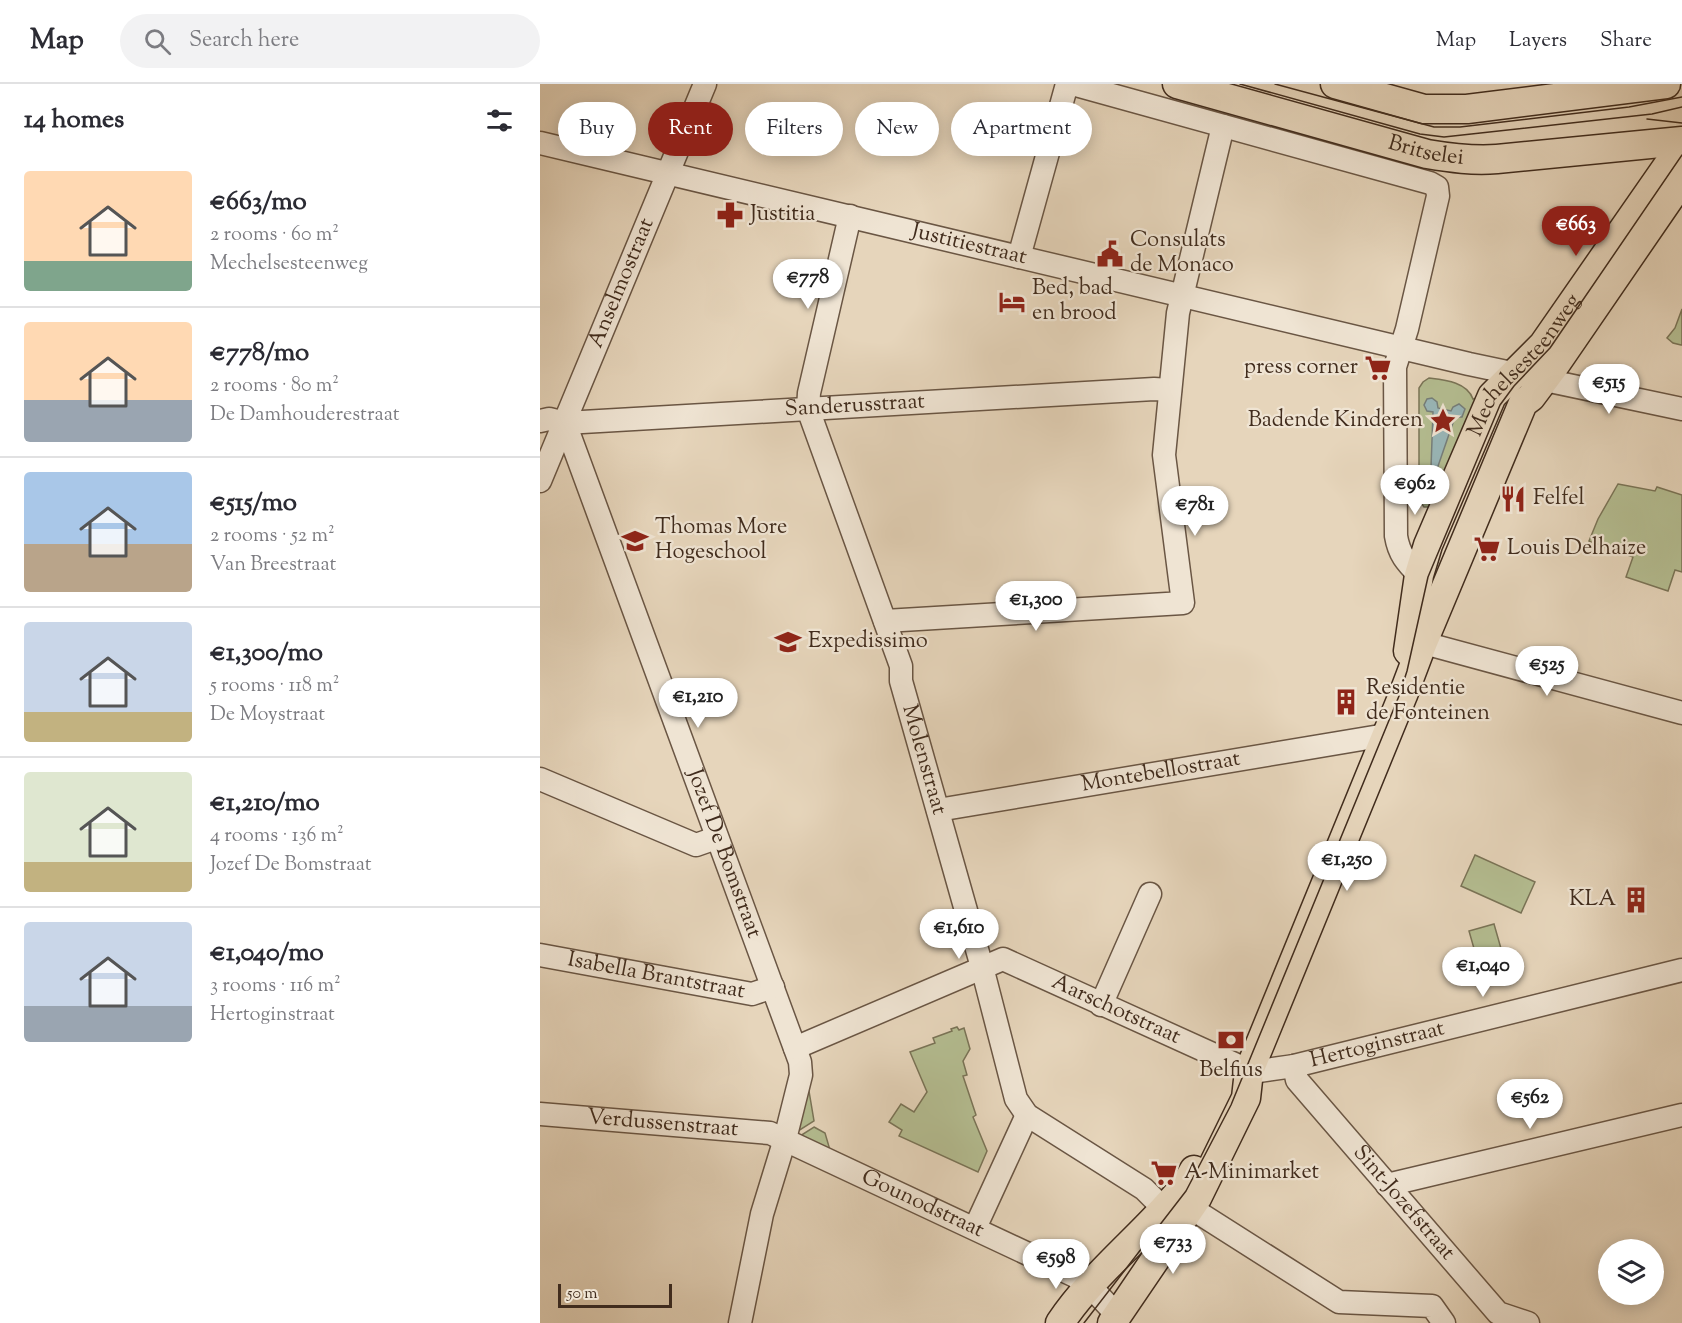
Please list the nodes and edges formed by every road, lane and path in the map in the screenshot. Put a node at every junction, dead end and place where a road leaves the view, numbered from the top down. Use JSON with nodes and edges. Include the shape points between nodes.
{"nodes":[{"id":1,"x":705,"y":84,"type":"edge"},
{"id":2,"x":1067,"y":84,"type":"edge"},
{"id":3,"x":1072,"y":84,"type":"edge"},
{"id":4,"x":1177,"y":84,"type":"edge"},
{"id":5,"x":1335,"y":84,"type":"edge"},
{"id":6,"x":1392,"y":84,"type":"edge"},
{"id":7,"x":1547,"y":84,"type":"edge"},
{"id":8,"x":1666,"y":84,"type":"edge"},
{"id":9,"x":1619,"y":87,"type":"edge"},
{"id":10,"x":1223,"y":126,"type":"junction"},
{"id":11,"x":540,"y":143,"type":"edge"},
{"id":12,"x":1682,"y":143,"type":"edge"},
{"id":13,"x":668,"y":173,"type":"junction"},
{"id":14,"x":1682,"y":180,"type":"edge"},
{"id":15,"x":850,"y":216,"type":"junction"},
{"id":16,"x":1019,"y":257,"type":"junction"},
{"id":17,"x":1182,"y":296,"type":"junction"},
{"id":18,"x":1401,"y":348,"type":"junction"},
{"id":19,"x":1514,"y":374,"type":"junction"},
{"id":20,"x":1544,"y":380,"type":"junction"},
{"id":21,"x":1170,"y":390,"type":"junction"},
{"id":22,"x":808,"y":409,"type":"junction"},
{"id":23,"x":1682,"y":409,"type":"edge"},
{"id":24,"x":540,"y":422,"type":"edge"},
{"id":25,"x":565,"y":423,"type":"junction"},
{"id":26,"x":540,"y":482,"type":"edge"},
{"id":27,"x":1419,"y":574,"type":"junction"},
{"id":28,"x":885,"y":621,"type":"junction"},
{"id":29,"x":1416,"y":641,"type":"junction"},
{"id":30,"x":1682,"y":713,"type":"edge"},
{"id":31,"x":1386,"y":735,"type":"junction"},
{"id":32,"x":540,"y":779,"type":"edge"},
{"id":33,"x":938,"y":810,"type":"junction"},
{"id":34,"x":716,"y":838,"type":"junction"},
{"id":35,"x":1150,"y":894,"type":"dead end"},
{"id":36,"x":540,"y":955,"type":"edge"},
{"id":37,"x":982,"y":967,"type":"junction"},
{"id":38,"x":1682,"y":970,"type":"edge"},
{"id":39,"x":773,"y":987,"type":"junction"},
{"id":40,"x":1101,"y":1005,"type":"junction"},
{"id":41,"x":795,"y":1048,"type":"junction"},
{"id":42,"x":1294,"y":1066,"type":"junction"},
{"id":43,"x":1249,"y":1071,"type":"junction"},
{"id":44,"x":1027,"y":1115,"type":"junction"},
{"id":45,"x":1682,"y":1115,"type":"edge"},
{"id":46,"x":540,"y":1118,"type":"edge"},
{"id":47,"x":785,"y":1139,"type":"junction"},
{"id":48,"x":1387,"y":1185,"type":"junction"},
{"id":49,"x":1178,"y":1209,"type":"junction"},
{"id":50,"x":975,"y":1228,"type":"junction"},
{"id":51,"x":1090,"y":1286,"type":"junction"},
{"id":52,"x":1115,"y":1319,"type":"edge"},
{"id":53,"x":740,"y":1323,"type":"edge"},
{"id":54,"x":1060,"y":1323,"type":"edge"},
{"id":55,"x":1444,"y":1323,"type":"edge"},
{"id":56,"x":1528,"y":1323,"type":"edge"}],
"edges":[{"from":1,"to":13,"type":"street","name":"Anselmostraat"},
{"from":2,"to":16,"type":"street"},
{"from":3,"to":10,"type":"street","name":"Britselei"},
{"from":4,"to":12,"type":"main road","name":"Britselei","via":[[1449,158],[1497,159]]},
{"from":5,"to":9,"type":"main road","name":"Britselei","via":[[1444,111]]},
{"from":6,"to":7,"type":"main road","via":[[1449,95]]},
{"from":8,"to":9,"type":"main road","name":"Britselei"},
{"from":10,"to":17,"type":"street"},
{"from":10,"to":18,"type":"street","name":"Britselei","via":[[1430,183],[1438,189]]},
{"from":11,"to":13,"type":"street","name":"Justitiestraat"},
{"from":12,"to":19,"type":"main road","name":"Mechelsesteenweg","via":[[1544,345]]},
{"from":13,"to":15,"type":"street","name":"Justitiestraat"},
{"from":13,"to":25,"type":"street","name":"Anselmostraat"},
{"from":14,"to":20,"type":"main road","name":"Mechelsesteenweg"},
{"from":15,"to":16,"type":"street","name":"Justitiestraat"},
{"from":15,"to":22,"type":"street"},
{"from":16,"to":17,"type":"street","name":"Justitiestraat"},
{"from":17,"to":18,"type":"street","name":"Justitiestraat"},
{"from":17,"to":21,"type":"street"},
{"from":18,"to":19,"type":"street","name":"Justitiestraat"},
{"from":18,"to":27,"type":"street","via":[[1395,367],[1396,536],[1405,562]]},
{"from":19,"to":20,"type":"street","name":"Justitiestraat"},
{"from":19,"to":27,"type":"main road","name":"Mechelsesteenweg","via":[[1492,396]]},
{"from":20,"to":23,"type":"street","name":"Justitiestraat"},
{"from":20,"to":29,"type":"main road","name":"Mechelsesteenweg","via":[[1523,403]]},
{"from":21,"to":22,"type":"street","name":"Sanderusstraat"},
{"from":21,"to":28,"type":"street","via":[[1164,455],[1184,603]]},
{"from":22,"to":25,"type":"street","name":"Sanderusstraat"},
{"from":22,"to":28,"type":"street","name":"Molenstraat"},
{"from":24,"to":25,"type":"street","name":"Sanderusstraat","via":[[549,419]]},
{"from":25,"to":26,"type":"street","name":"Anselmostraat"},
{"from":25,"to":34,"type":"street","name":"Jozef De Bomstraat"},
{"from":27,"to":29,"type":"main road","name":"Mechelsesteenweg"},
{"from":28,"to":33,"type":"street","name":"Molenstraat","via":[[901,666],[901,681]]},
{"from":29,"to":30,"type":"street"},
{"from":29,"to":31,"type":"main road","name":"Mechelsesteenweg","via":[[1403,695]]},
{"from":31,"to":33,"type":"street","name":"Montebellostraat"},
{"from":31,"to":43,"type":"main road","name":"Mechelsesteenweg"},
{"from":32,"to":34,"type":"street","via":[[696,845]]},
{"from":33,"to":37,"type":"street","name":"Molenstraat"},
{"from":34,"to":39,"type":"street","name":"Jozef De Bomstraat"},
{"from":35,"to":40,"type":"street"},
{"from":36,"to":39,"type":"street","name":"Isabella Brantstraat","via":[[752,994]]},
{"from":37,"to":40,"type":"street","name":"Aarschotstraat","via":[[1003,959]]},
{"from":37,"to":41,"type":"street","name":"Aarschotstraat"},
{"from":37,"to":44,"type":"street","name":"Molenstraat","via":[[1016,1099]]},
{"from":38,"to":42,"type":"street","name":"Hertoginstraat"},
{"from":39,"to":41,"type":"street","name":"Jozef De Bomstraat"},
{"from":40,"to":43,"type":"street","name":"Aarschotstraat"},
{"from":41,"to":47,"type":"street","name":"Jozef De Bomstraat","via":[[801,1075]]},
{"from":42,"to":43,"type":"street","name":"Hertoginstraat"},
{"from":42,"to":48,"type":"street","name":"Sint-Jozefstraat","via":[[1297,1080]]},
{"from":43,"to":49,"type":"main road","name":"Mechelsesteenweg","via":[[1233,1092],[1183,1189]]},
{"from":44,"to":49,"type":"street"},
{"from":44,"to":50,"type":"street"},
{"from":45,"to":48,"type":"street"},
{"from":46,"to":47,"type":"street","name":"Verdussenstraat","via":[[770,1133]]},
{"from":47,"to":50,"type":"street","name":"Gounodstraat"},
{"from":47,"to":53,"type":"street","name":"Jozef De Bomstraat","via":[[762,1214]]},
{"from":48,"to":56,"type":"street","name":"Sint-Jozefstraat","via":[[1498,1313]]},
{"from":49,"to":51,"type":"main road","name":"Mechelsesteenweg"},
{"from":49,"to":52,"type":"main road","name":"Mechelsesteenweg"},
{"from":49,"to":55,"type":"street","via":[[1339,1302],[1432,1306]]},
{"from":50,"to":51,"type":"street","name":"Gounodstraat"},
{"from":51,"to":52,"type":"street","name":"Mechelsesteenweg"},
{"from":51,"to":54,"type":"main road","name":"Mechelsesteenweg"}]}
